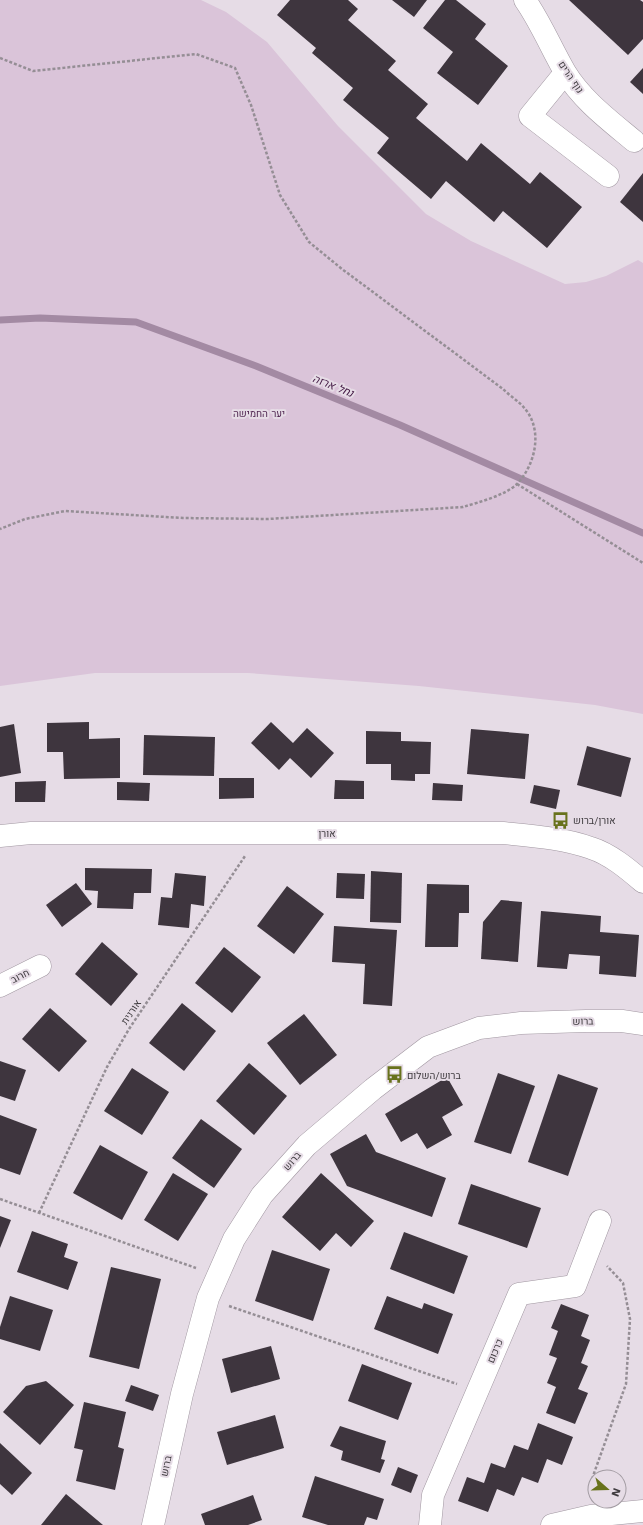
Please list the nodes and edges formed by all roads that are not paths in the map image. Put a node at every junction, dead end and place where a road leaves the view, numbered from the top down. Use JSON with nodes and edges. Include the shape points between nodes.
{"nodes":[{"id":1,"x":525,"y":0,"type":"edge"},
{"id":2,"x":565,"y":72,"type":"junction"},
{"id":3,"x":634,"y":141,"type":"dead end"},
{"id":4,"x":608,"y":176,"type":"dead end"},
{"id":5,"x":0,"y":836,"type":"edge"},
{"id":6,"x":643,"y":882,"type":"edge"},
{"id":7,"x":40,"y":966,"type":"dead end"},
{"id":8,"x":0,"y":986,"type":"edge"},
{"id":9,"x":643,"y":1024,"type":"edge"},
{"id":10,"x":600,"y":1221,"type":"dead end"},
{"id":11,"x":643,"y":1511,"type":"edge"},
{"id":12,"x":153,"y":1525,"type":"edge"},
{"id":13,"x":430,"y":1525,"type":"edge"},
{"id":14,"x":552,"y":1525,"type":"edge"}],
"edges":[{"from":1,"to":2,"type":"street","name":"נוף הרים","via":[[539,20]]},
{"from":2,"to":3,"type":"street","name":"נוף הרים","via":[[588,101]]},
{"from":2,"to":4,"type":"street","via":[[530,116]]},
{"from":5,"to":6,"type":"street","name":"אורן","via":[[31,833],[503,833],[556,839],[592,848],[626,868]]},
{"from":7,"to":8,"type":"street","name":"חרוב"},
{"from":9,"to":12,"type":"street","name":"ברוש","via":[[622,1021],[521,1023],[479,1028],[428,1047],[306,1144],[262,1195],[234,1239],[208,1298],[182,1394]]},
{"from":10,"to":13,"type":"street","name":"כרכום","via":[[575,1286],[519,1294],[433,1495]]},
{"from":11,"to":14,"type":"street","via":[[591,1516]]}]}
